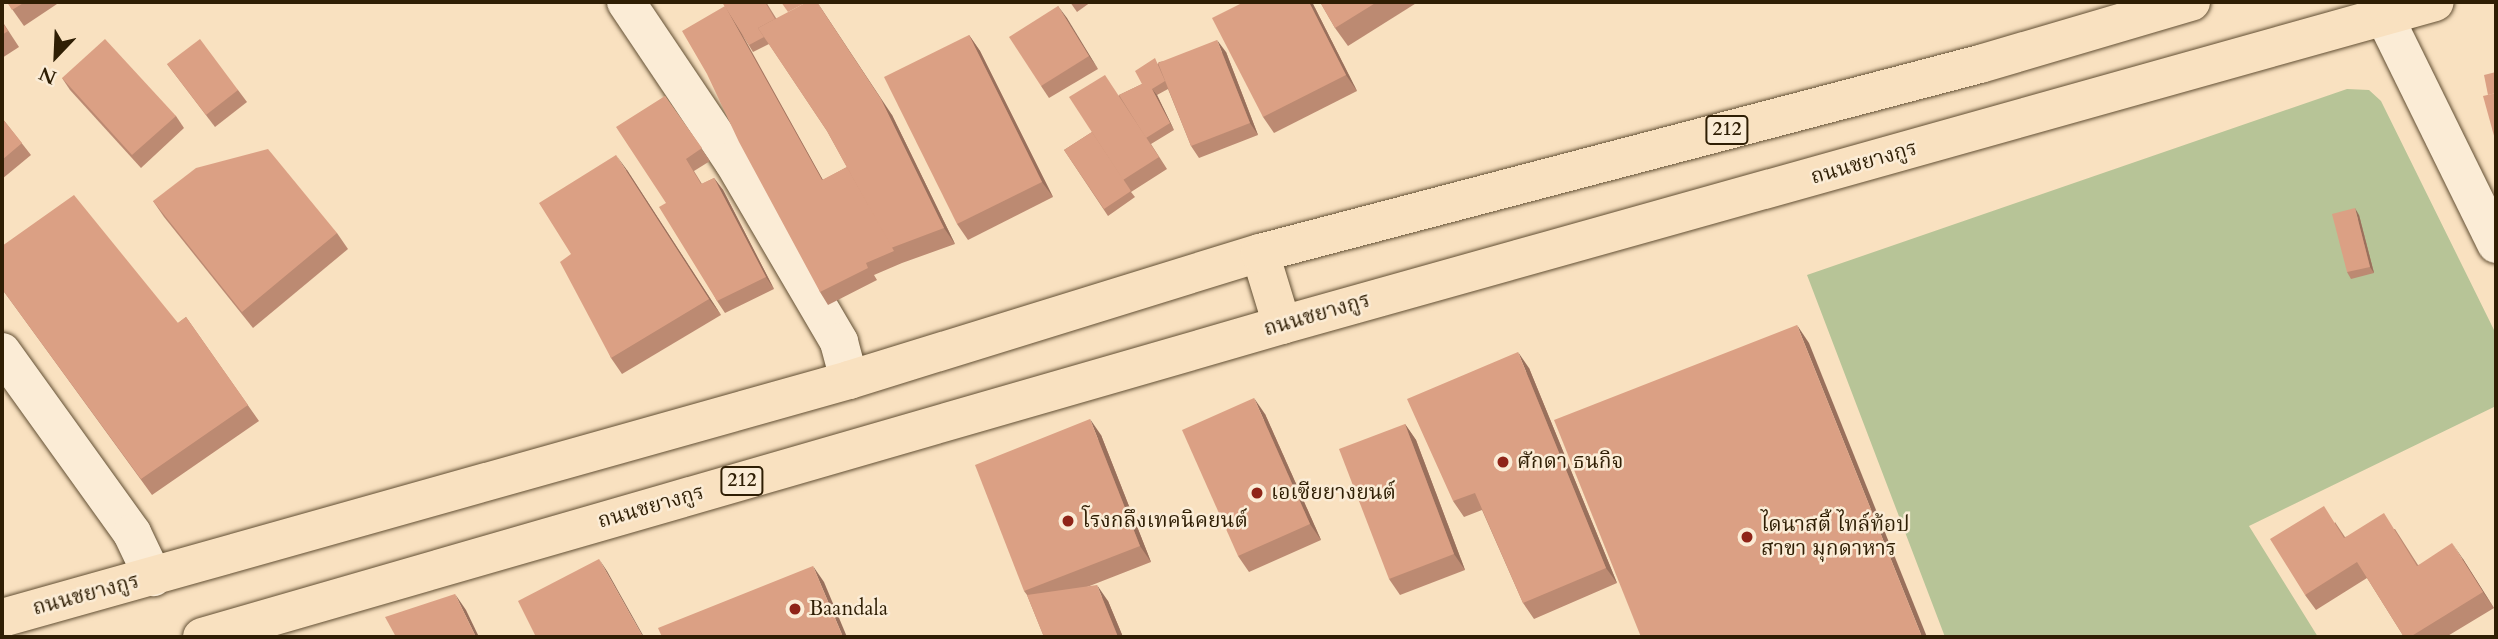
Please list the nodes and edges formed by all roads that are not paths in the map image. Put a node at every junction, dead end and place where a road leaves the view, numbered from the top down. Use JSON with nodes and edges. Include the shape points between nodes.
{"nodes":[{"id":1,"x":626,"y":2,"type":"edge"},
{"id":2,"x":2191,"y":2,"type":"edge"},
{"id":3,"x":2435,"y":2,"type":"edge"},
{"id":4,"x":2384,"y":16,"type":"junction"},
{"id":5,"x":2496,"y":244,"type":"edge"},
{"id":6,"x":1260,"y":253,"type":"junction"},
{"id":7,"x":1282,"y":325,"type":"junction"},
{"id":8,"x":2,"y":352,"type":"edge"},
{"id":9,"x":849,"y":380,"type":"junction"},
{"id":10,"x":153,"y":578,"type":"junction"},
{"id":11,"x":2,"y":618,"type":"edge"},
{"id":12,"x":214,"y":635,"type":"edge"}],
"edges":[{"from":1,"to":9,"type":"street","via":[[740,173],[839,342]]},
{"from":2,"to":6,"type":"main road","name":"ถนนชยางกูร","number":"212","via":[[1980,64]]},
{"from":3,"to":4,"type":"main road","name":"ถนนชยางกูร","number":"212"},
{"from":4,"to":5,"type":"street"},
{"from":4,"to":7,"type":"main road","name":"ถนนชยางกูร","number":"212"},
{"from":6,"to":7,"type":"main road"},
{"from":6,"to":9,"type":"main road","name":"ถนนชยางกูร","number":"212"},
{"from":7,"to":12,"type":"main road","name":"ถนนชยางกูร","number":"212"},
{"from":8,"to":10,"type":"street","via":[[132,533]]},
{"from":9,"to":10,"type":"main road","name":"ถนนชยางกูร","number":"212"},
{"from":10,"to":11,"type":"main road","name":"ถนนชยางกูร","number":"212"}]}
